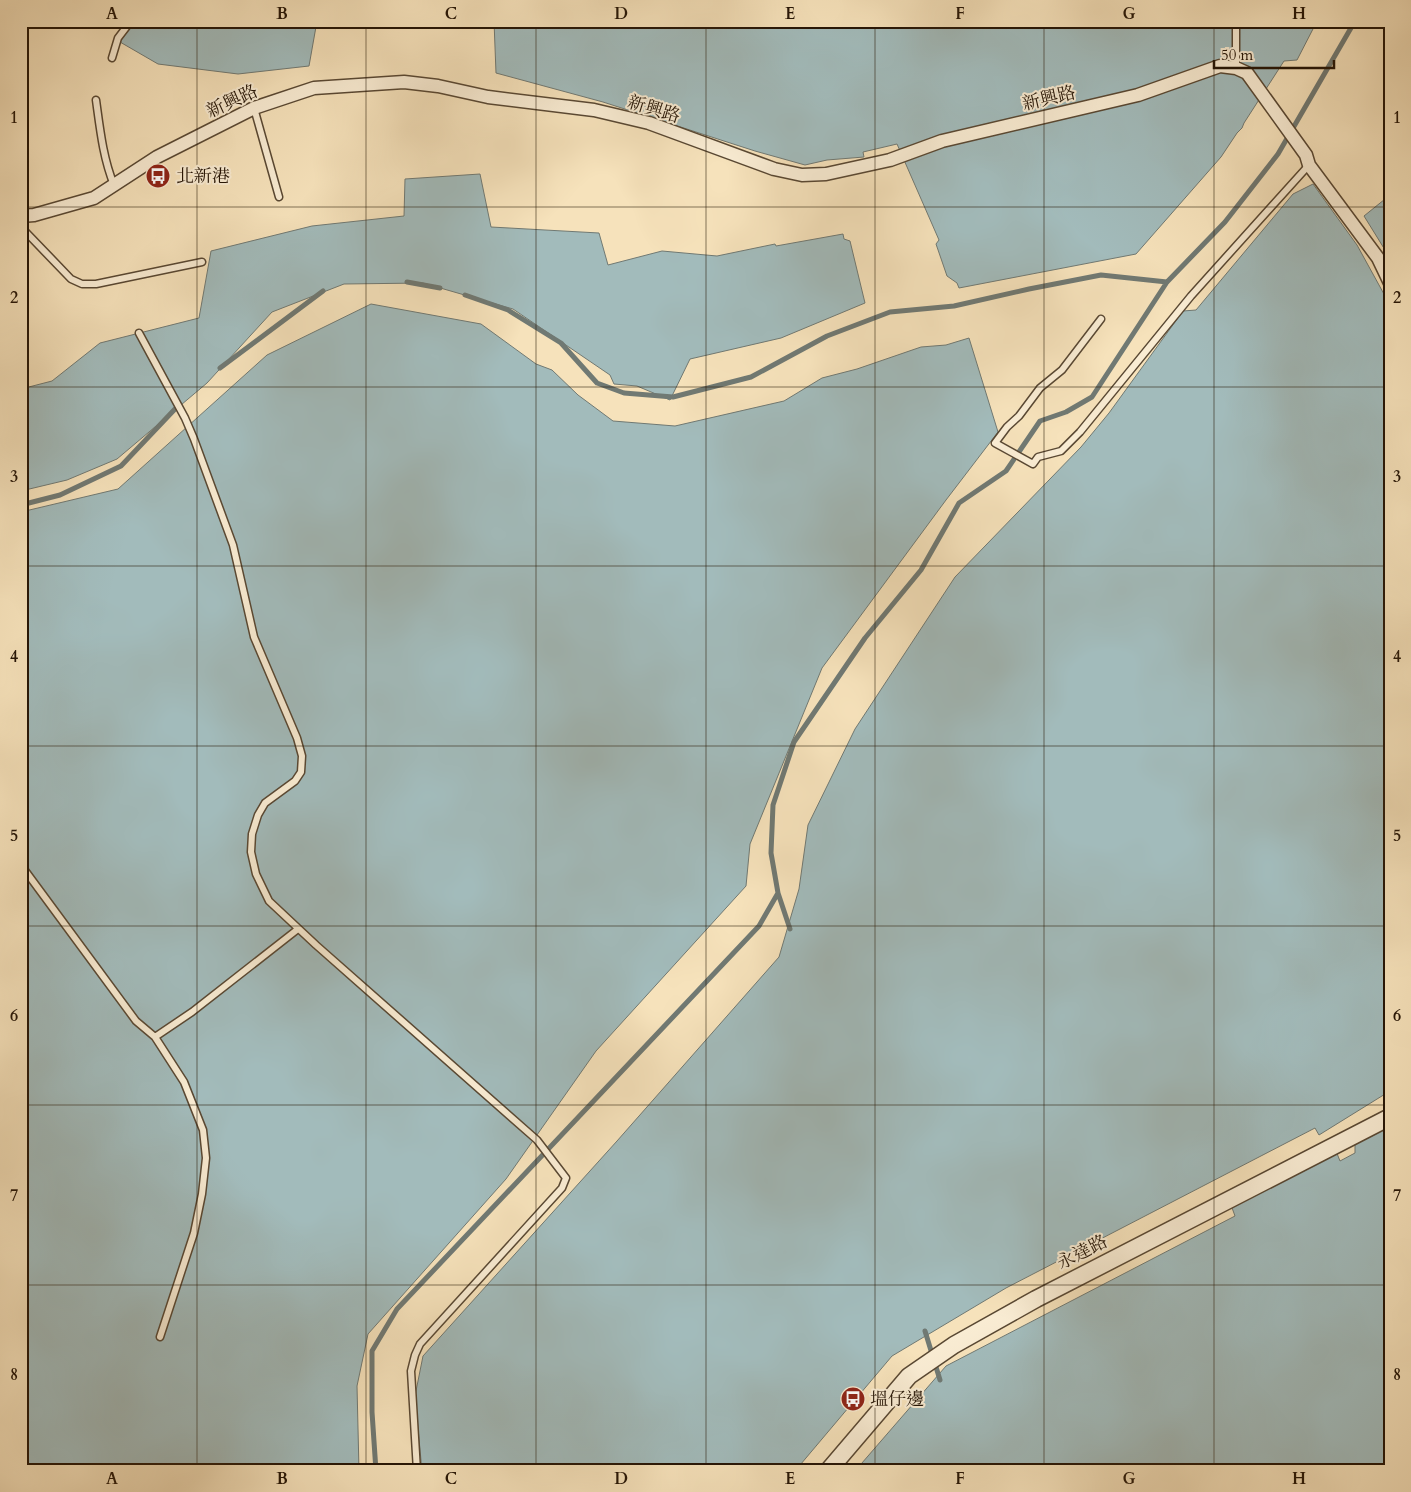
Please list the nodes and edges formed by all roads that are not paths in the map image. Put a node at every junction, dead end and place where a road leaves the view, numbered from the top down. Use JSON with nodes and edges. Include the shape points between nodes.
{"nodes":[{"id":1,"x":131,"y":21,"type":"edge"},
{"id":2,"x":1236,"y":21,"type":"edge"},
{"id":3,"x":112,"y":58,"type":"dead end"},
{"id":4,"x":1236,"y":68,"type":"junction"},
{"id":5,"x":96,"y":100,"type":"dead end"},
{"id":6,"x":254,"y":108,"type":"junction"},
{"id":7,"x":1308,"y":160,"type":"junction"},
{"id":8,"x":114,"y":185,"type":"junction"},
{"id":9,"x":279,"y":197,"type":"dead end"},
{"id":10,"x":21,"y":216,"type":"edge"},
{"id":11,"x":21,"y":227,"type":"edge"},
{"id":12,"x":202,"y":262,"type":"dead end"},
{"id":13,"x":1390,"y":283,"type":"edge"},
{"id":14,"x":1101,"y":318,"type":"dead end"},
{"id":15,"x":139,"y":333,"type":"dead end"},
{"id":16,"x":21,"y":865,"type":"edge"},
{"id":17,"x":298,"y":929,"type":"junction"},
{"id":18,"x":154,"y":1037,"type":"junction"},
{"id":19,"x":1390,"y":1117,"type":"edge"},
{"id":20,"x":160,"y":1337,"type":"dead end"},
{"id":21,"x":417,"y":1471,"type":"edge"},
{"id":22,"x":828,"y":1471,"type":"edge"}],
"edges":[{"from":1,"to":3,"type":"lane","via":[[118,38]]},
{"from":2,"to":4,"type":"lane"},
{"from":4,"to":6,"type":"street","name":"新興路","via":[[1220,66],[1138,95],[942,141],[890,160],[826,174],[802,175],[774,169],[649,123],[594,110],[488,97],[438,86],[404,82],[314,88]]},
{"from":4,"to":7,"type":"street","via":[[1247,73]]},
{"from":5,"to":8,"type":"lane","via":[[104,156]]},
{"from":6,"to":8,"type":"street","name":"新興路","via":[[158,157]]},
{"from":6,"to":9,"type":"lane"},
{"from":7,"to":13,"type":"street","via":[[1378,258]]},
{"from":7,"to":14,"type":"lane","via":[[1061,451],[1038,457],[1033,464],[995,444],[1040,388],[1062,370]]},
{"from":8,"to":10,"type":"street","name":"新興路","via":[[94,198]]},
{"from":11,"to":12,"type":"lane","via":[[72,279],[82,284],[96,284]]},
{"from":15,"to":17,"type":"lane","via":[[194,438],[233,545],[254,637],[302,756],[301,772],[295,781],[265,803],[258,815],[251,852],[256,874],[269,901]]},
{"from":16,"to":18,"type":"lane","via":[[136,1021]]},
{"from":17,"to":18,"type":"lane","via":[[192,1012]]},
{"from":17,"to":21,"type":"lane","via":[[537,1140],[566,1178],[562,1188],[420,1344],[411,1371]]},
{"from":18,"to":20,"type":"lane","via":[[184,1082],[203,1130],[206,1158],[194,1233]]},
{"from":19,"to":22,"type":"street","name":"永達路","via":[[1036,1298],[954,1345],[909,1376]]}]}
